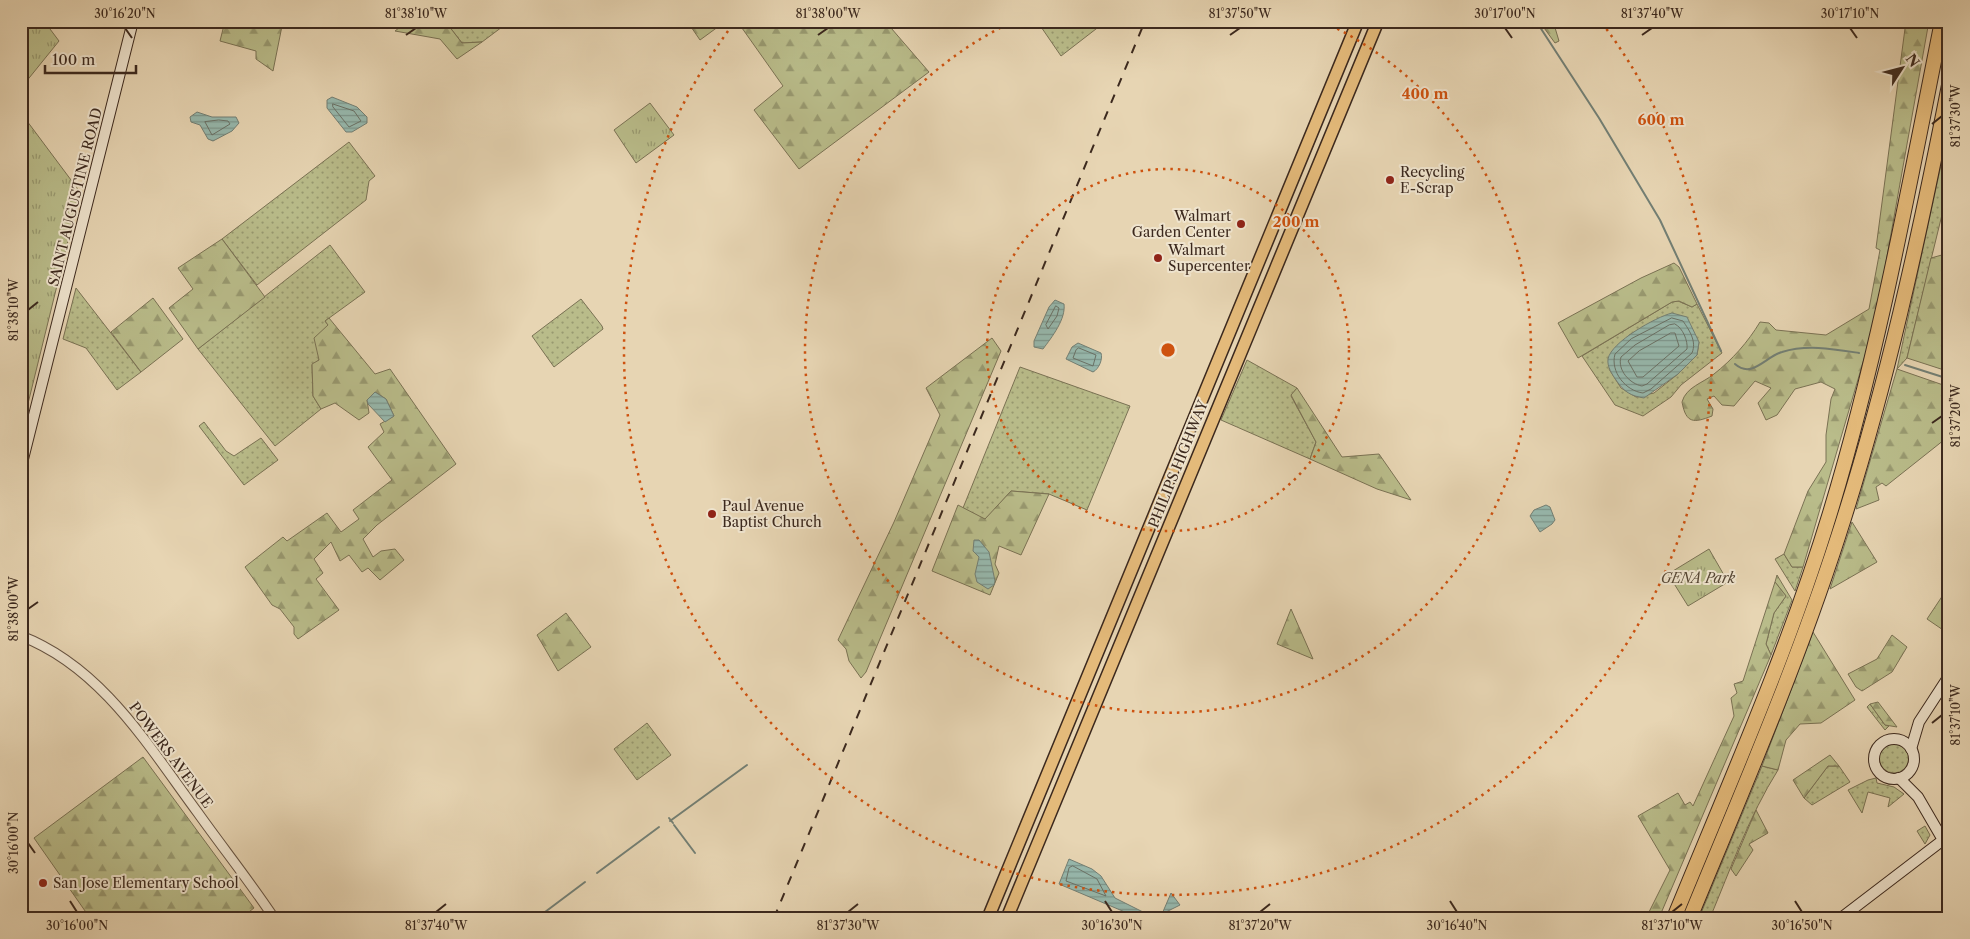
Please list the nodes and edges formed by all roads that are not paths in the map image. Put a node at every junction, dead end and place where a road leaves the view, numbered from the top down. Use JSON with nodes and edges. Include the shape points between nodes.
{"nodes":[{"id":1,"x":133,"y":21,"type":"edge"},
{"id":2,"x":1358,"y":21,"type":"edge"},
{"id":3,"x":1378,"y":21,"type":"edge"},
{"id":4,"x":1942,"y":21,"type":"edge"},
{"id":5,"x":1949,"y":85,"type":"edge"},
{"id":6,"x":1190,"y":427,"type":"junction"},
{"id":7,"x":21,"y":467,"type":"edge"},
{"id":8,"x":1193,"y":468,"type":"junction"},
{"id":9,"x":1173,"y":470,"type":"junction"},
{"id":10,"x":1175,"y":512,"type":"junction"},
{"id":11,"x":21,"y":636,"type":"edge"},
{"id":12,"x":1949,"y":676,"type":"edge"},
{"id":13,"x":1919,"y":722,"type":"junction"},
{"id":14,"x":1900,"y":740,"type":"junction"},
{"id":15,"x":1911,"y":749,"type":"junction"},
{"id":16,"x":1909,"y":772,"type":"junction"},
{"id":17,"x":1899,"y":778,"type":"junction"},
{"id":18,"x":1918,"y":797,"type":"junction"},
{"id":19,"x":1946,"y":844,"type":"edge"},
{"id":20,"x":274,"y":918,"type":"edge"},
{"id":21,"x":988,"y":918,"type":"edge"},
{"id":22,"x":1007,"y":918,"type":"edge"},
{"id":23,"x":1674,"y":918,"type":"edge"},
{"id":24,"x":1690,"y":918,"type":"edge"},
{"id":25,"x":1841,"y":918,"type":"edge"}],
"edges":[{"from":1,"to":7,"type":"main road","name":"SAINT AUGUSTINE ROAD"},
{"from":2,"to":6,"type":"main road","name":"PHILIPS HIGHWAY"},
{"from":3,"to":8,"type":"main road","name":"PHILIPS HIGHWAY"},
{"from":4,"to":23,"type":"highway","via":[[1853,430],[1791,628],[1759,714]]},
{"from":5,"to":24,"type":"highway","via":[[1918,241],[1858,472],[1801,643]]},
{"from":6,"to":8,"type":"main road","via":[[1198,440],[1192,459]]},
{"from":6,"to":9,"type":"main road","name":"PHILIPS HIGHWAY"},
{"from":8,"to":10,"type":"main road","name":"PHILIPS HIGHWAY"},
{"from":9,"to":10,"type":"main road","via":[[1174,480],[1167,498]]},
{"from":9,"to":21,"type":"main road","name":"PHILIPS HIGHWAY"},
{"from":10,"to":22,"type":"main road","name":"PHILIPS HIGHWAY"},
{"from":11,"to":20,"type":"street","name":"POWERS AVENUE","via":[[76,667],[116,705]]},
{"from":12,"to":13,"type":"main road"},
{"from":13,"to":14,"type":"main road"},
{"from":13,"to":15,"type":"main road"},
{"from":14,"to":15,"type":"main road"},
{"from":14,"to":17,"type":"main road","via":[[1890,739],[1881,743],[1874,760],[1883,775]]},
{"from":15,"to":16,"type":"main road","via":[[1914,761]]},
{"from":16,"to":17,"type":"main road"},
{"from":16,"to":18,"type":"main road"},
{"from":17,"to":18,"type":"main road"},
{"from":18,"to":19,"type":"main road"},
{"from":19,"to":25,"type":"main road"}]}
